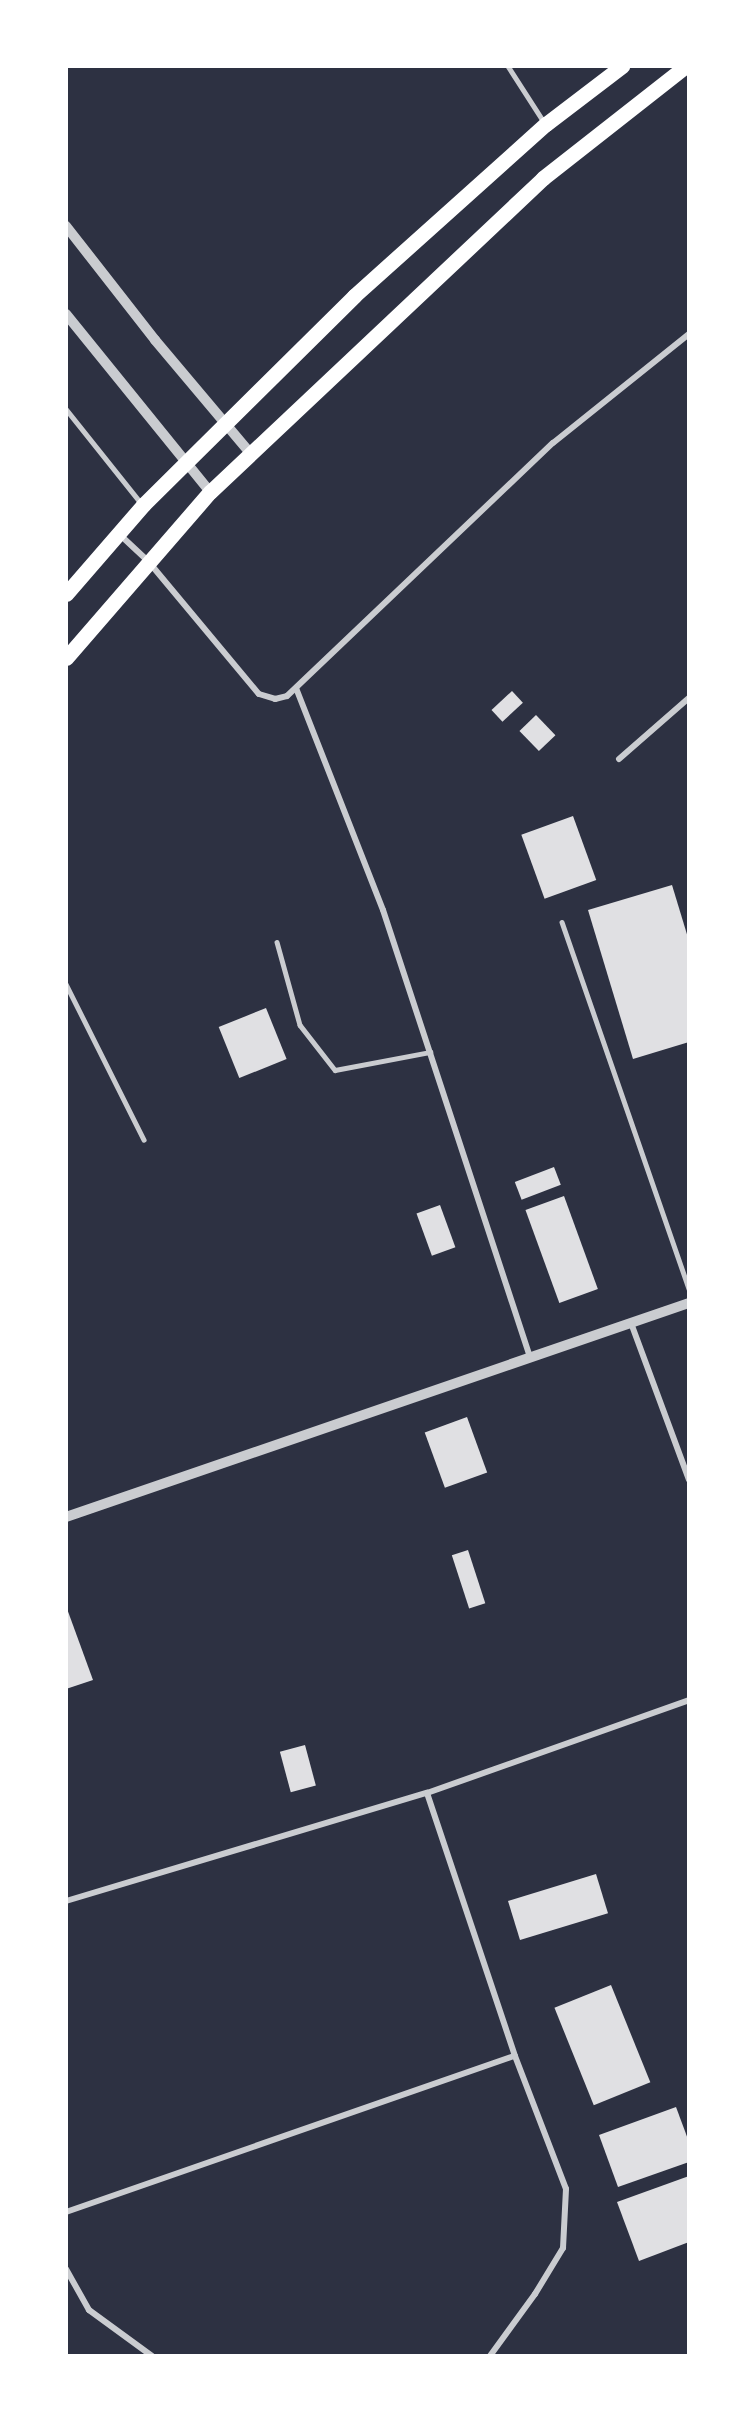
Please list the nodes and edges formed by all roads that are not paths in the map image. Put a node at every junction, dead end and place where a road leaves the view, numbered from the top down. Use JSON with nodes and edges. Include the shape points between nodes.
{"nodes":[{"id":1,"x":508,"y":66,"type":"edge"},
{"id":2,"x":622,"y":66,"type":"edge"},
{"id":3,"x":686,"y":66,"type":"edge"},
{"id":4,"x":546,"y":124,"type":"junction"},
{"id":5,"x":66,"y":226,"type":"edge"},
{"id":6,"x":66,"y":315,"type":"edge"},
{"id":7,"x":689,"y":334,"type":"edge"},
{"id":8,"x":66,"y":410,"type":"edge"},
{"id":9,"x":224,"y":423,"type":"junction"},
{"id":10,"x":251,"y":454,"type":"junction"},
{"id":11,"x":185,"y":462,"type":"junction"},
{"id":12,"x":210,"y":492,"type":"junction"},
{"id":13,"x":143,"y":505,"type":"junction"},
{"id":14,"x":118,"y":532,"type":"junction"},
{"id":15,"x":148,"y":561,"type":"junction"},
{"id":16,"x":66,"y":594,"type":"edge"},
{"id":17,"x":66,"y":658,"type":"edge"},
{"id":18,"x":296,"y":688,"type":"junction"},
{"id":19,"x":689,"y":698,"type":"edge"},
{"id":20,"x":619,"y":759,"type":"dead end"},
{"id":21,"x":562,"y":922,"type":"dead end"},
{"id":22,"x":277,"y":942,"type":"dead end"},
{"id":23,"x":66,"y":984,"type":"edge"},
{"id":24,"x":430,"y":1052,"type":"junction"},
{"id":25,"x":144,"y":1140,"type":"dead end"},
{"id":26,"x":689,"y":1289,"type":"edge"},
{"id":27,"x":689,"y":1303,"type":"edge"},
{"id":28,"x":631,"y":1323,"type":"junction"},
{"id":29,"x":530,"y":1358,"type":"junction"},
{"id":30,"x":689,"y":1480,"type":"edge"},
{"id":31,"x":66,"y":1517,"type":"edge"},
{"id":32,"x":689,"y":1700,"type":"edge"},
{"id":33,"x":427,"y":1793,"type":"junction"},
{"id":34,"x":66,"y":1901,"type":"edge"},
{"id":35,"x":515,"y":2056,"type":"junction"},
{"id":36,"x":66,"y":2212,"type":"edge"},
{"id":37,"x":66,"y":2269,"type":"edge"},
{"id":38,"x":152,"y":2356,"type":"edge"},
{"id":39,"x":490,"y":2356,"type":"edge"}],
"edges":[{"from":1,"to":4,"type":"lane"},
{"from":2,"to":4,"type":"main road"},
{"from":3,"to":10,"type":"main road","via":[[543,178]]},
{"from":4,"to":9,"type":"main road","via":[[354,296]]},
{"from":5,"to":9,"type":"street"},
{"from":6,"to":11,"type":"street"},
{"from":7,"to":18,"type":"street","via":[[553,443]]},
{"from":8,"to":13,"type":"lane"},
{"from":9,"to":10,"type":"street"},
{"from":9,"to":11,"type":"main road"},
{"from":10,"to":12,"type":"main road"},
{"from":11,"to":12,"type":"street"},
{"from":11,"to":13,"type":"main road"},
{"from":12,"to":15,"type":"main road"},
{"from":13,"to":14,"type":"main road"},
{"from":14,"to":15,"type":"street"},
{"from":14,"to":16,"type":"main road"},
{"from":15,"to":17,"type":"main road"},
{"from":15,"to":18,"type":"street","via":[[259,694],[275,699]]},
{"from":18,"to":24,"type":"street","via":[[383,910]]},
{"from":19,"to":20,"type":"street"},
{"from":21,"to":26,"type":"lane"},
{"from":22,"to":24,"type":"lane","via":[[300,1025],[335,1070]]},
{"from":23,"to":25,"type":"lane"},
{"from":24,"to":29,"type":"street"},
{"from":27,"to":28,"type":"street"},
{"from":28,"to":29,"type":"street"},
{"from":28,"to":30,"type":"street"},
{"from":29,"to":31,"type":"street"},
{"from":32,"to":33,"type":"street"},
{"from":33,"to":34,"type":"street"},
{"from":33,"to":35,"type":"street"},
{"from":35,"to":36,"type":"street"},
{"from":35,"to":39,"type":"street","via":[[566,2189],[563,2248]]},
{"from":37,"to":38,"type":"street","via":[[89,2310]]}]}
